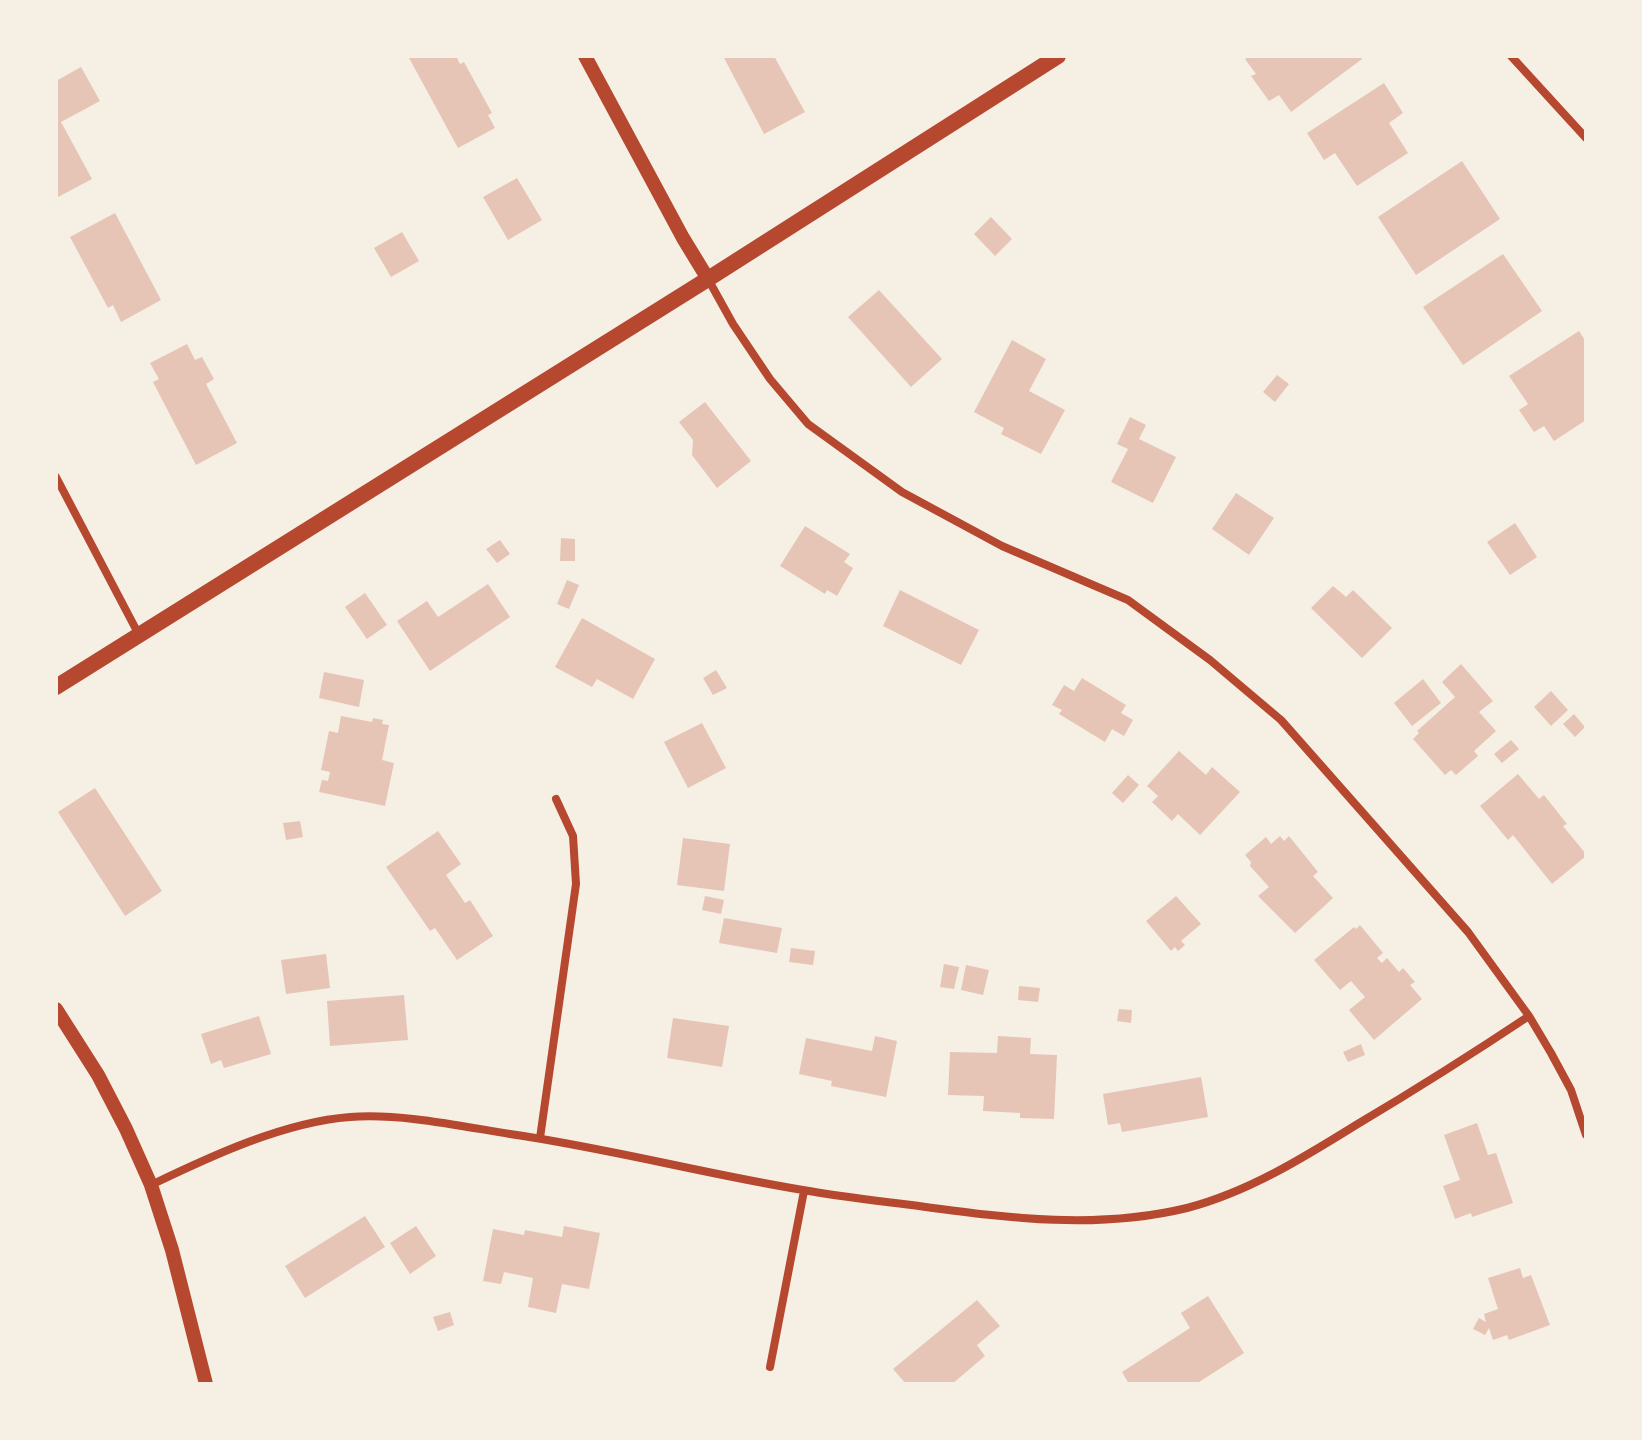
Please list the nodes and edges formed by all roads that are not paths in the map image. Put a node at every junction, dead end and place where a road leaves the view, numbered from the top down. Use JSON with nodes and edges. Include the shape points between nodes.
{"nodes":[{"id":1,"x":585,"y":56,"type":"edge"},
{"id":2,"x":1058,"y":56,"type":"edge"},
{"id":3,"x":1511,"y":56,"type":"edge"},
{"id":4,"x":1586,"y":138,"type":"edge"},
{"id":5,"x":708,"y":279,"type":"junction"},
{"id":6,"x":56,"y":477,"type":"edge"},
{"id":7,"x":139,"y":635,"type":"junction"},
{"id":8,"x":56,"y":687,"type":"edge"},
{"id":9,"x":556,"y":799,"type":"dead end"},
{"id":10,"x":56,"y":1009,"type":"edge"},
{"id":11,"x":1529,"y":1016,"type":"junction"},
{"id":12,"x":1586,"y":1135,"type":"edge"},
{"id":13,"x":540,"y":1138,"type":"junction"},
{"id":14,"x":151,"y":1185,"type":"junction"},
{"id":15,"x":804,"y":1191,"type":"junction"},
{"id":16,"x":770,"y":1367,"type":"dead end"},
{"id":17,"x":206,"y":1384,"type":"edge"}],
"edges":[{"from":1,"to":5,"type":"street"},
{"from":2,"to":5,"type":"main road"},
{"from":3,"to":4,"type":"street"},
{"from":5,"to":7,"type":"main road"},
{"from":5,"to":11,"type":"street","via":[[770,379],[808,424],[902,492],[1002,546],[1128,600],[1281,720],[1468,932]]},
{"from":6,"to":7,"type":"street"},
{"from":7,"to":8,"type":"main road"},
{"from":9,"to":13,"type":"street","via":[[573,836],[576,884]]},
{"from":10,"to":14,"type":"street","via":[[98,1075]]},
{"from":11,"to":12,"type":"street","via":[[1571,1090]]},
{"from":11,"to":15,"type":"street","via":[[1301,1159],[1233,1194],[1187,1207],[1133,1218],[1012,1219]]},
{"from":13,"to":14,"type":"street","via":[[407,1118],[351,1117],[298,1126],[217,1154]]},
{"from":13,"to":15,"type":"street"},
{"from":14,"to":17,"type":"street"},
{"from":15,"to":16,"type":"street"}]}
